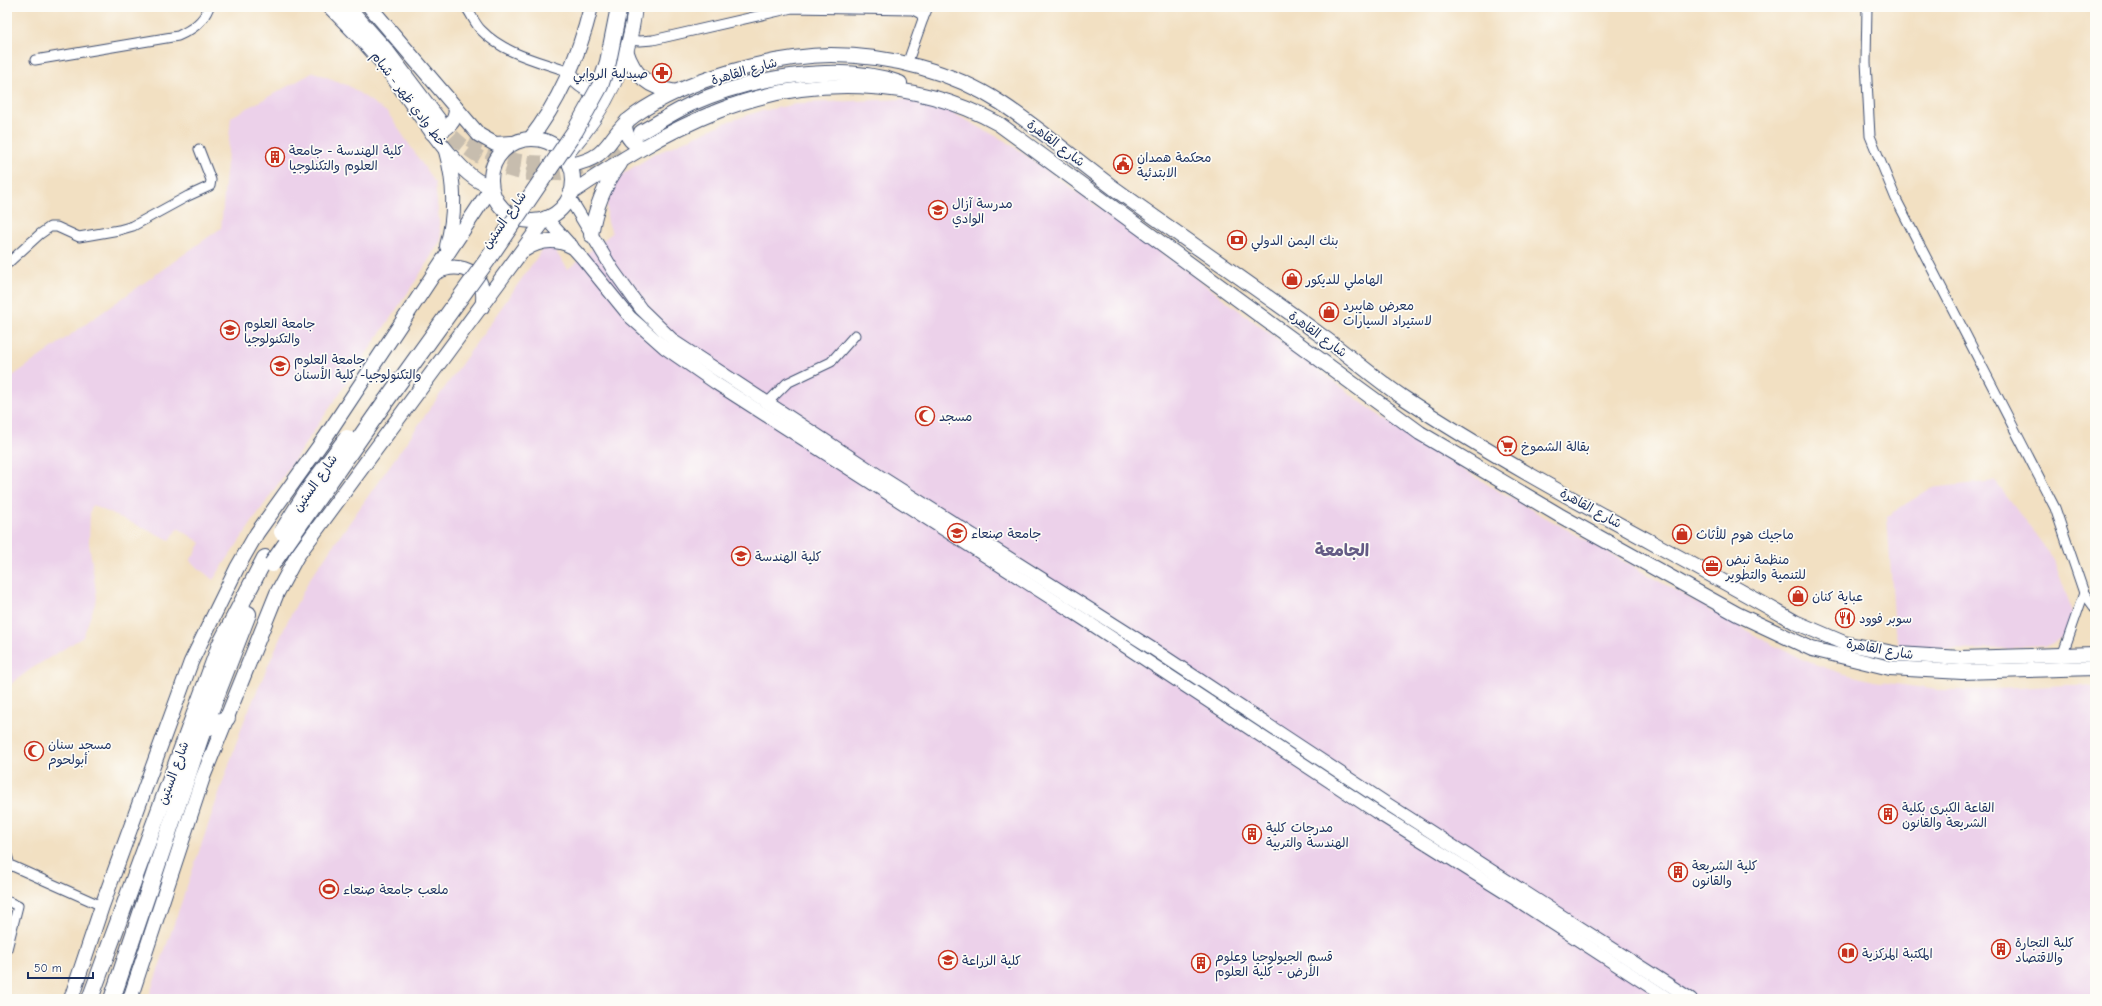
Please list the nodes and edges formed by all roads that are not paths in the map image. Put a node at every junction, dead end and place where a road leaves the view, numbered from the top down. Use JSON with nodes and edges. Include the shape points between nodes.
{"nodes":[{"id":1,"x":209,"y":7,"type":"edge"},
{"id":2,"x":330,"y":7,"type":"edge"},
{"id":3,"x":348,"y":7,"type":"edge"},
{"id":4,"x":361,"y":7,"type":"edge"},
{"id":5,"x":370,"y":7,"type":"edge"},
{"id":6,"x":466,"y":7,"type":"edge"},
{"id":7,"x":591,"y":7,"type":"edge"},
{"id":8,"x":609,"y":7,"type":"edge"},
{"id":9,"x":619,"y":7,"type":"edge"},
{"id":10,"x":635,"y":7,"type":"edge"},
{"id":11,"x":928,"y":7,"type":"edge"},
{"id":12,"x":1867,"y":7,"type":"edge"},
{"id":13,"x":923,"y":19,"type":"junction"},
{"id":14,"x":628,"y":45,"type":"junction"},
{"id":15,"x":35,"y":60,"type":"dead end"},
{"id":16,"x":907,"y":64,"type":"junction"},
{"id":17,"x":569,"y":72,"type":"junction"},
{"id":18,"x":611,"y":91,"type":"junction"},
{"id":19,"x":676,"y":92,"type":"junction"},
{"id":20,"x":918,"y":92,"type":"junction"},
{"id":21,"x":447,"y":114,"type":"junction"},
{"id":22,"x":635,"y":126,"type":"junction"},
{"id":23,"x":432,"y":133,"type":"junction"},
{"id":24,"x":530,"y":139,"type":"junction"},
{"id":25,"x":512,"y":143,"type":"junction"},
{"id":26,"x":644,"y":147,"type":"junction"},
{"id":27,"x":445,"y":148,"type":"junction"},
{"id":28,"x":199,"y":149,"type":"dead end"},
{"id":29,"x":624,"y":159,"type":"junction"},
{"id":30,"x":568,"y":160,"type":"junction"},
{"id":31,"x":491,"y":187,"type":"junction"},
{"id":32,"x":570,"y":195,"type":"junction"},
{"id":33,"x":546,"y":218,"type":"junction"},
{"id":34,"x":591,"y":235,"type":"junction"},
{"id":35,"x":571,"y":246,"type":"junction"},
{"id":36,"x":524,"y":250,"type":"junction"},
{"id":37,"x":443,"y":260,"type":"junction"},
{"id":38,"x":7,"y":264,"type":"edge"},
{"id":39,"x":435,"y":273,"type":"junction"},
{"id":40,"x":482,"y":307,"type":"junction"},
{"id":41,"x":641,"y":309,"type":"junction"},
{"id":42,"x":630,"y":317,"type":"junction"},
{"id":43,"x":855,"y":335,"type":"dead end"},
{"id":44,"x":768,"y":402,"type":"junction"},
{"id":45,"x":923,"y":510,"type":"junction"},
{"id":46,"x":940,"y":520,"type":"junction"},
{"id":47,"x":269,"y":561,"type":"junction"},
{"id":48,"x":2084,"y":593,"type":"junction"},
{"id":49,"x":1748,"y":594,"type":"junction"},
{"id":50,"x":2095,"y":608,"type":"edge"},
{"id":51,"x":1737,"y":614,"type":"junction"},
{"id":52,"x":2095,"y":654,"type":"edge"},
{"id":53,"x":2062,"y":656,"type":"junction"},
{"id":54,"x":2045,"y":663,"type":"junction"},
{"id":55,"x":2091,"y":670,"type":"edge"},
{"id":56,"x":227,"y":718,"type":"junction"},
{"id":57,"x":203,"y":730,"type":"junction"},
{"id":58,"x":1386,"y":803,"type":"junction"},
{"id":59,"x":1376,"y":812,"type":"junction"},
{"id":60,"x":7,"y":855,"type":"edge"},
{"id":61,"x":1523,"y":897,"type":"junction"},
{"id":62,"x":7,"y":901,"type":"edge"},
{"id":63,"x":102,"y":906,"type":"junction"},
{"id":64,"x":7,"y":949,"type":"edge"},
{"id":65,"x":71,"y":999,"type":"edge"},
{"id":66,"x":90,"y":999,"type":"edge"},
{"id":67,"x":112,"y":999,"type":"edge"},
{"id":68,"x":130,"y":999,"type":"edge"},
{"id":69,"x":1669,"y":999,"type":"edge"},
{"id":70,"x":1691,"y":999,"type":"edge"}],
"edges":[{"from":1,"to":15,"type":"street","via":[[200,22],[190,31],[178,36]]},
{"from":2,"to":23,"type":"main road","name":"خط وادي ظهر - شبام","via":[[386,66]]},
{"from":3,"to":21,"type":"main road"},
{"from":4,"to":21,"type":"main road"},
{"from":5,"to":21,"type":"main road"},
{"from":6,"to":17,"type":"street","via":[[480,29],[509,51]]},
{"from":7,"to":17,"type":"main road","via":[[584,36]]},
{"from":8,"to":47,"type":"highway","name":"شارع الستين","bridge":true,"via":[[597,65],[589,89],[576,114],[452,294],[309,489]]},
{"from":9,"to":47,"type":"highway","name":"شارع الستين","bridge":true,"via":[[611,50],[600,86],[575,131],[488,259]]},
{"from":10,"to":14,"type":"main road"},
{"from":11,"to":13,"type":"street"},
{"from":12,"to":48,"type":"street","via":[[1866,62],[1870,136],[1896,199],[2055,508]]},
{"from":13,"to":14,"type":"street","via":[[921,14],[913,10],[792,8]]},
{"from":13,"to":16,"type":"street"},
{"from":14,"to":18,"type":"main road"},
{"from":14,"to":19,"type":"main road","via":[[636,71],[647,82],[661,90]]},
{"from":16,"to":19,"type":"main road","name":"شارع القاهرة","via":[[857,56],[796,58],[758,65]]},
{"from":16,"to":22,"type":"main road","via":[[888,67],[814,65],[755,74],[680,99]]},
{"from":16,"to":49,"type":"main road","name":"شارع القاهرة","via":[[961,82],[998,101],[1114,188],[1323,336],[1401,396],[1491,452]]},
{"from":17,"to":18,"type":"main road","via":[[576,82],[587,89]]},
{"from":17,"to":24,"type":"main road","via":[[546,117]]},
{"from":18,"to":30,"type":"main road"},
{"from":19,"to":22,"type":"main road","name":"شارع القاهرة","via":[[649,106]]},
{"from":20,"to":22,"type":"main road","via":[[891,80],[867,75],[798,76],[757,83],[717,94]]},
{"from":20,"to":26,"type":"main road","name":"شارع القاهرة","via":[[883,87],[845,86],[781,93],[719,110]]},
{"from":20,"to":51,"type":"main road","name":"شارع القاهرة","via":[[952,101],[999,124],[1420,433],[1559,515]]},
{"from":21,"to":23,"type":"main road","via":[[455,117],[450,125],[442,131]]},
{"from":21,"to":25,"type":"main road","via":[[495,144]]},
{"from":22,"to":26,"type":"main road","via":[[625,126],[629,138],[635,144]]},
{"from":22,"to":30,"type":"main road","name":"شارع القاهرة","via":[[588,161]]},
{"from":23,"to":27,"type":"main road","name":"خط وادي ظهر - شبام"},
{"from":24,"to":25,"type":"main road"},
{"from":24,"to":30,"type":"main road","via":[[546,141],[560,149]]},
{"from":25,"to":31,"type":"main road","via":[[495,161],[490,177]]},
{"from":26,"to":29,"type":"main road","name":"شارع القاهرة"},
{"from":27,"to":31,"type":"main road","name":"خط وادي ظهر - شبام","via":[[474,180]]},
{"from":27,"to":37,"type":"main road","via":[[452,176],[454,204],[451,232]]},
{"from":28,"to":38,"type":"street","via":[[211,180],[210,186],[133,226],[119,230],[79,237],[57,227],[50,227]]},
{"from":29,"to":32,"type":"main road","name":"شارع القاهرة"},
{"from":29,"to":34,"type":"main road","via":[[602,194]]},
{"from":30,"to":32,"type":"main road","via":[[573,179]]},
{"from":31,"to":33,"type":"main road","via":[[498,204],[512,216],[528,220]]},
{"from":31,"to":37,"type":"main road","name":"شارع الستين"},
{"from":32,"to":33,"type":"main road","via":[[560,210]]},
{"from":32,"to":34,"type":"street"},
{"from":33,"to":35,"type":"street"},
{"from":33,"to":36,"type":"main road"},
{"from":34,"to":41,"type":"street"},
{"from":35,"to":36,"type":"main road","via":[[547,241]]},
{"from":35,"to":42,"type":"street"},
{"from":36,"to":40,"type":"main road"},
{"from":37,"to":39,"type":"main road","name":"شارع الستين"},
{"from":39,"to":40,"type":"main road","via":[[451,267],[460,267],[471,273],[480,282],[483,290]]},
{"from":39,"to":63,"type":"main road","name":"شارع الستين","via":[[325,438],[257,533],[237,568],[191,662]]},
{"from":40,"to":56,"type":"main road","via":[[298,556],[276,593]]},
{"from":41,"to":42,"type":"street"},
{"from":41,"to":44,"type":"street","via":[[675,342]]},
{"from":42,"to":45,"type":"street","via":[[665,348],[717,384]]},
{"from":43,"to":44,"type":"street","via":[[831,362],[787,383]]},
{"from":44,"to":45,"type":"street"},
{"from":45,"to":46,"type":"street"},
{"from":46,"to":58,"type":"street","via":[[1153,649]]},
{"from":46,"to":59,"type":"street"},
{"from":47,"to":57,"type":"highway","name":"شارع الستين"},
{"from":47,"to":66,"type":"highway","name":"شارع الستين","via":[[220,645]]},
{"from":48,"to":50,"type":"street"},
{"from":48,"to":53,"type":"street"},
{"from":49,"to":51,"type":"main road"},
{"from":49,"to":54,"type":"main road","name":"شارع القاهرة","via":[[1795,622],[1844,643],[1898,654]]},
{"from":51,"to":54,"type":"main road","name":"شارع القاهرة","via":[[1812,649],[1890,668],[1962,672]]},
{"from":52,"to":53,"type":"main road","name":"شارع القاهرة"},
{"from":53,"to":54,"type":"main road","name":"شارع القاهرة"},
{"from":54,"to":55,"type":"main road","name":"شارع القاهرة"},
{"from":56,"to":57,"type":"highway"},
{"from":56,"to":68,"type":"main road","via":[[203,777]]},
{"from":57,"to":67,"type":"highway","name":"شارع الستين"},
{"from":58,"to":59,"type":"street"},
{"from":58,"to":61,"type":"street"},
{"from":59,"to":61,"type":"street"},
{"from":60,"to":63,"type":"street","via":[[10,865]]},
{"from":61,"to":69,"type":"street"},
{"from":61,"to":70,"type":"street"},
{"from":62,"to":64,"type":"street","via":[[18,906]]},
{"from":63,"to":65,"type":"main road","name":"شارع الستين"}]}
